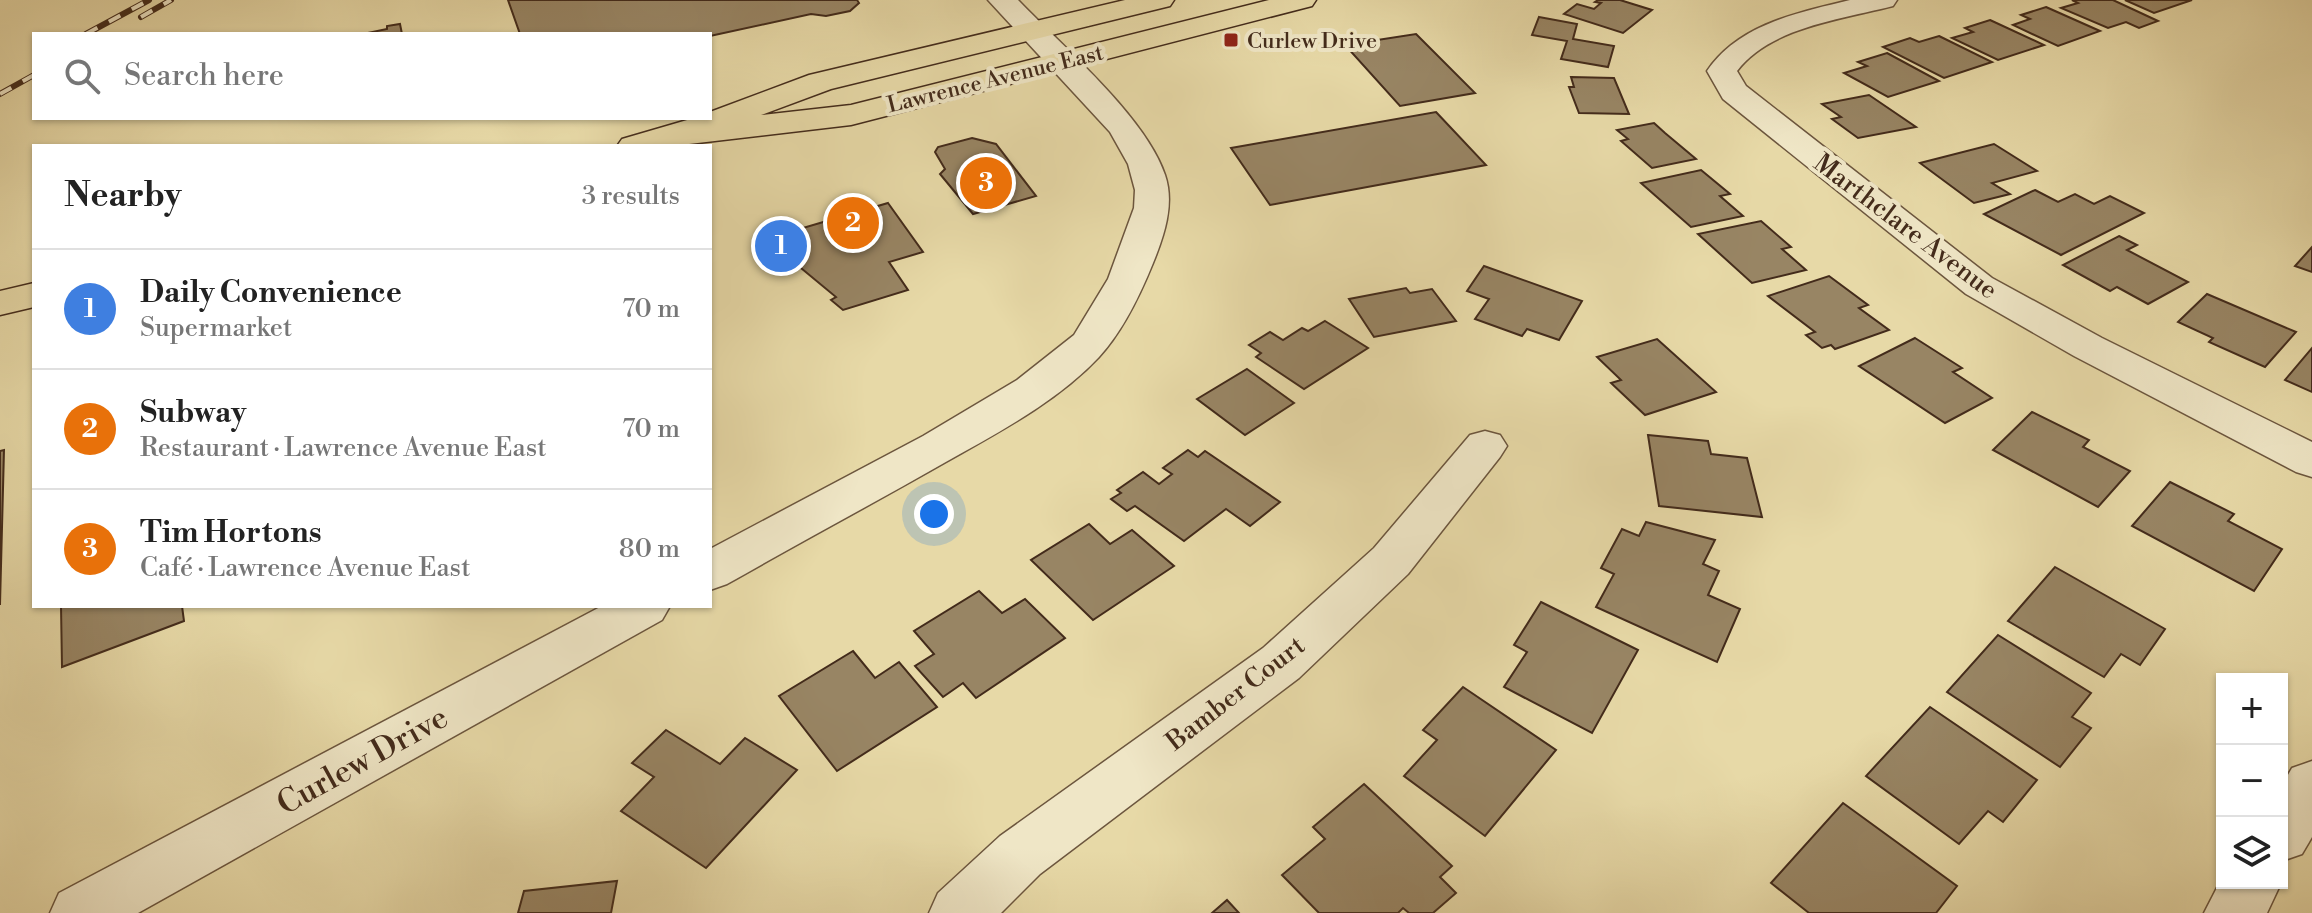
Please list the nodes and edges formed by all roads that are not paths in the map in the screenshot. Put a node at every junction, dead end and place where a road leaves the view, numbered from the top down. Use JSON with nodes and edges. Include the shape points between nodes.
{"nodes":[{"id":1,"x":1002,"y":0,"type":"edge"},
{"id":2,"x":1160,"y":0,"type":"edge"},
{"id":3,"x":1302,"y":0,"type":"edge"},
{"id":4,"x":1883,"y":0,"type":"edge"},
{"id":5,"x":1031,"y":31,"type":"junction"},
{"id":6,"x":1062,"y":61,"type":"junction"},
{"id":7,"x":684,"y":133,"type":"junction"},
{"id":8,"x":642,"y":144,"type":"edge"},
{"id":9,"x":32,"y":295,"type":"edge"},
{"id":10,"x":0,"y":303,"type":"edge"},
{"id":11,"x":1485,"y":446,"type":"dead end"},
{"id":12,"x":2312,"y":461,"type":"edge"},
{"id":13,"x":712,"y":570,"type":"edge"},
{"id":14,"x":641,"y":608,"type":"edge"},
{"id":15,"x":2312,"y":786,"type":"edge"},
{"id":16,"x":2288,"y":825,"type":"edge"},
{"id":17,"x":2248,"y":889,"type":"edge"},
{"id":18,"x":80,"y":913,"type":"edge"},
{"id":19,"x":959,"y":913,"type":"edge"},
{"id":20,"x":2234,"y":913,"type":"edge"}],
"edges":[{"from":1,"to":5,"type":"street"},
{"from":2,"to":5,"type":"main road","name":"Lawrence Avenue East"},
{"from":3,"to":6,"type":"main road","name":"Lawrence Avenue East"},
{"from":4,"to":12,"type":"street","name":"Marthclare Avenue","via":[[1765,35],[1736,51],[1722,71],[1734,92],[1979,286]]},
{"from":5,"to":6,"type":"street"},
{"from":5,"to":7,"type":"main road","name":"Lawrence Avenue East","via":[[820,82]]},
{"from":6,"to":7,"type":"main road","name":"Lawrence Avenue East","via":[[851,115]]},
{"from":6,"to":13,"type":"street","via":[[1121,125],[1145,165],[1152,192],[1148,231],[1122,292],[1078,355],[974,428]]},
{"from":7,"to":8,"type":"main road","name":"Lawrence Avenue East"},
{"from":9,"to":10,"type":"main road"},
{"from":11,"to":19,"type":"street","name":"Bamber Court","via":[[1391,561],[1281,663],[1020,855]]},
{"from":14,"to":18,"type":"street","name":"Curlew Drive"},
{"from":15,"to":16,"type":"street"},
{"from":17,"to":20,"type":"street"}]}
